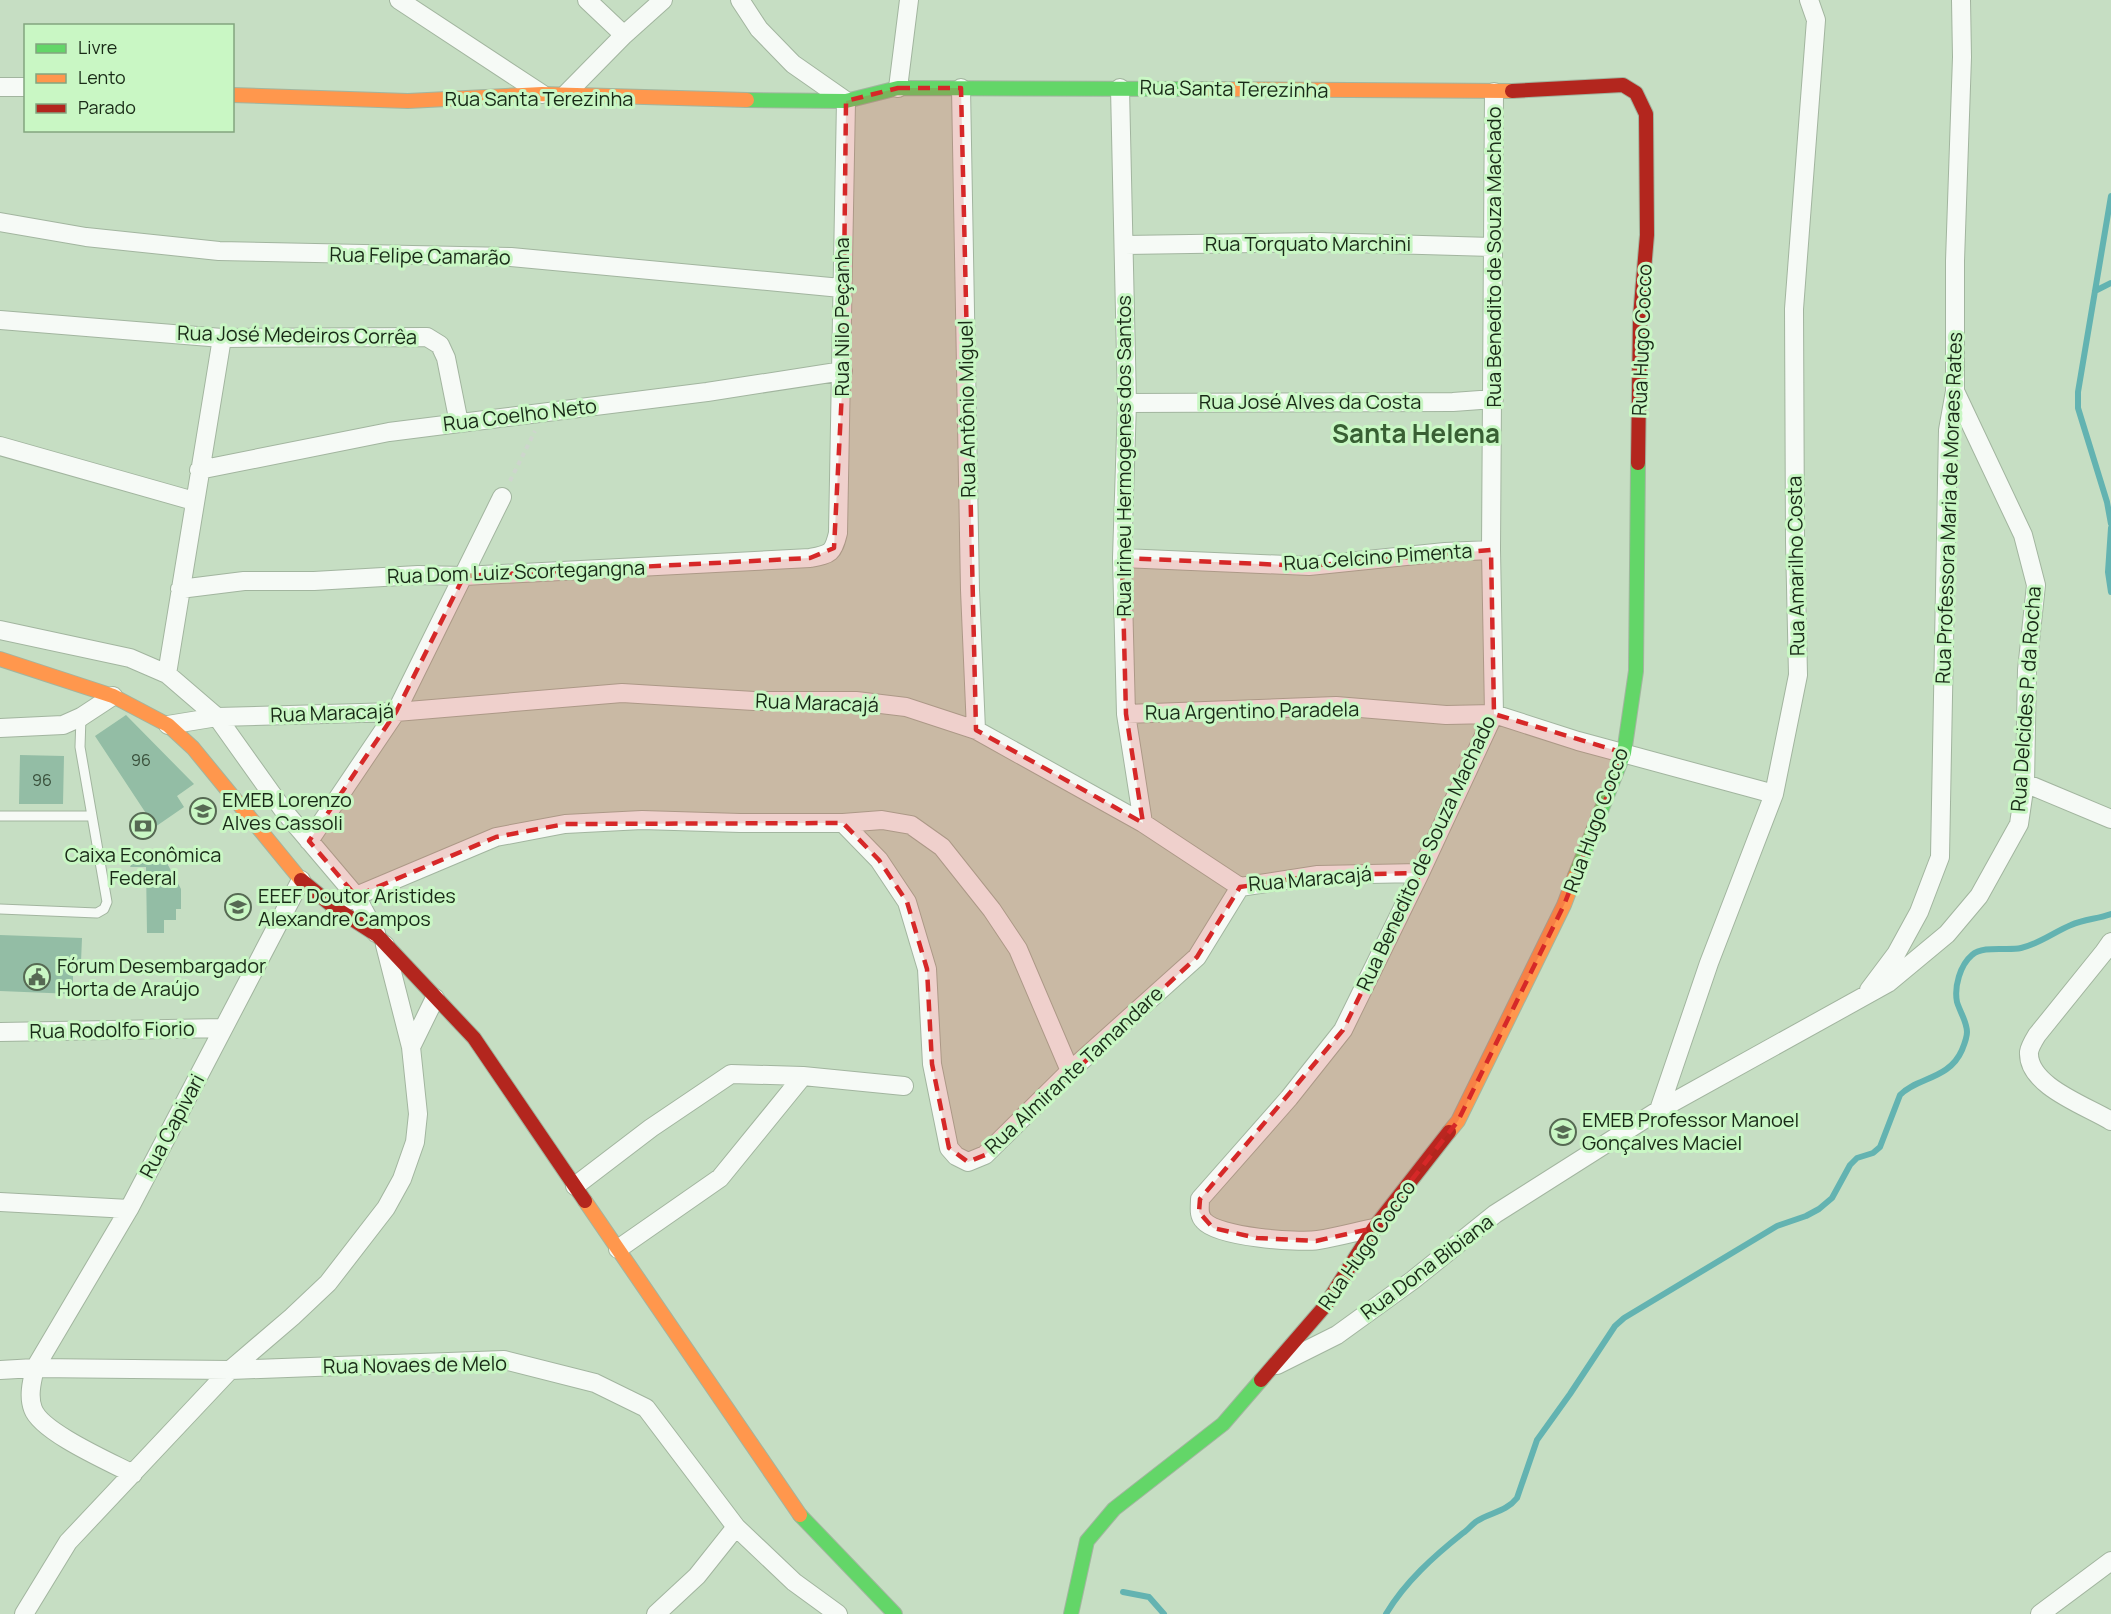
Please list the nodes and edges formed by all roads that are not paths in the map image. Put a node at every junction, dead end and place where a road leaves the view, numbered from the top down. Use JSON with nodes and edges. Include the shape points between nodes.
{"nodes":[{"id":1,"x":399,"y":0,"type":"edge"},
{"id":2,"x":587,"y":0,"type":"edge"},
{"id":3,"x":663,"y":0,"type":"edge"},
{"id":4,"x":740,"y":0,"type":"edge"},
{"id":5,"x":909,"y":0,"type":"edge"},
{"id":6,"x":1809,"y":0,"type":"edge"},
{"id":7,"x":1960,"y":0,"type":"edge"},
{"id":8,"x":624,"y":35,"type":"junction"},
{"id":9,"x":1623,"y":85,"type":"joint"},
{"id":10,"x":0,"y":87,"type":"edge"},
{"id":11,"x":24,"y":87,"type":"edge"},
{"id":12,"x":898,"y":88,"type":"junction"},
{"id":13,"x":961,"y":88,"type":"junction"},
{"id":14,"x":1120,"y":88,"type":"junction"},
{"id":15,"x":1494,"y":92,"type":"junction"},
{"id":16,"x":542,"y":94,"type":"junction"},
{"id":17,"x":234,"y":95,"type":"edge"},
{"id":18,"x":565,"y":95,"type":"junction"},
{"id":19,"x":846,"y":101,"type":"junction"},
{"id":20,"x":0,"y":222,"type":"edge"},
{"id":21,"x":1125,"y":245,"type":"junction"},
{"id":22,"x":1492,"y":247,"type":"junction"},
{"id":23,"x":841,"y":288,"type":"junction"},
{"id":24,"x":0,"y":320,"type":"edge"},
{"id":25,"x":222,"y":338,"type":"junction"},
{"id":26,"x":843,"y":371,"type":"junction"},
{"id":27,"x":1955,"y":392,"type":"junction"},
{"id":28,"x":1494,"y":399,"type":"junction"},
{"id":29,"x":1127,"y":403,"type":"junction"},
{"id":30,"x":459,"y":423,"type":"junction"},
{"id":31,"x":0,"y":446,"type":"edge"},
{"id":32,"x":199,"y":470,"type":"junction"},
{"id":33,"x":502,"y":497,"type":"road end"},
{"id":34,"x":194,"y":501,"type":"junction"},
{"id":35,"x":838,"y":533,"type":"joint"},
{"id":36,"x":1491,"y":550,"type":"junction"},
{"id":37,"x":1122,"y":558,"type":"junction"},
{"id":38,"x":464,"y":576,"type":"junction"},
{"id":39,"x":180,"y":590,"type":"junction"},
{"id":40,"x":0,"y":630,"type":"edge"},
{"id":41,"x":0,"y":660,"type":"edge"},
{"id":42,"x":167,"y":674,"type":"junction"},
{"id":43,"x":113,"y":696,"type":"junction"},
{"id":44,"x":396,"y":712,"type":"junction"},
{"id":45,"x":1126,"y":714,"type":"junction"},
{"id":46,"x":1494,"y":714,"type":"junction"},
{"id":47,"x":81,"y":717,"type":"junction"},
{"id":48,"x":217,"y":717,"type":"junction"},
{"id":49,"x":168,"y":725,"type":"junction"},
{"id":50,"x":0,"y":728,"type":"edge"},
{"id":51,"x":976,"y":730,"type":"junction"},
{"id":52,"x":1624,"y":753,"type":"junction"},
{"id":53,"x":2025,"y":783,"type":"junction"},
{"id":54,"x":1774,"y":794,"type":"junction"},
{"id":55,"x":0,"y":816,"type":"edge"},
{"id":56,"x":92,"y":816,"type":"junction"},
{"id":57,"x":2111,"y":819,"type":"edge"},
{"id":58,"x":843,"y":823,"type":"junction"},
{"id":59,"x":1143,"y":823,"type":"junction"},
{"id":60,"x":309,"y":841,"type":"junction"},
{"id":61,"x":1420,"y":873,"type":"junction"},
{"id":62,"x":302,"y":880,"type":"junction"},
{"id":63,"x":1240,"y":886,"type":"junction"},
{"id":64,"x":356,"y":896,"type":"junction"},
{"id":65,"x":335,"y":908,"type":"junction"},
{"id":66,"x":0,"y":909,"type":"edge"},
{"id":67,"x":381,"y":940,"type":"junction"},
{"id":68,"x":2111,"y":942,"type":"edge"},
{"id":69,"x":1864,"y":996,"type":"junction"},
{"id":70,"x":435,"y":998,"type":"junction"},
{"id":71,"x":223,"y":1028,"type":"junction"},
{"id":72,"x":0,"y":1032,"type":"edge"},
{"id":73,"x":411,"y":1047,"type":"junction"},
{"id":74,"x":1070,"y":1071,"type":"junction"},
{"id":75,"x":803,"y":1076,"type":"junction"},
{"id":76,"x":904,"y":1086,"type":"dead end"},
{"id":77,"x":1659,"y":1110,"type":"junction"},
{"id":78,"x":2111,"y":1121,"type":"edge"},
{"id":79,"x":575,"y":1186,"type":"junction"},
{"id":80,"x":0,"y":1202,"type":"edge"},
{"id":81,"x":129,"y":1209,"type":"junction"},
{"id":82,"x":1374,"y":1228,"type":"junction"},
{"id":83,"x":618,"y":1249,"type":"junction"},
{"id":84,"x":35,"y":1368,"type":"junction"},
{"id":85,"x":1271,"y":1369,"type":"junction"},
{"id":86,"x":0,"y":1370,"type":"edge"},
{"id":87,"x":230,"y":1370,"type":"junction"},
{"id":88,"x":133,"y":1474,"type":"junction"},
{"id":89,"x":736,"y":1527,"type":"junction"},
{"id":90,"x":2111,"y":1561,"type":"edge"},
{"id":91,"x":24,"y":1614,"type":"edge"},
{"id":92,"x":657,"y":1614,"type":"edge"},
{"id":93,"x":838,"y":1614,"type":"edge"},
{"id":94,"x":895,"y":1614,"type":"edge"},
{"id":95,"x":1071,"y":1614,"type":"edge"},
{"id":96,"x":2040,"y":1614,"type":"edge"}],
"edges":[{"from":1,"to":16,"type":"street"},
{"from":2,"to":8,"type":"street"},
{"from":3,"to":8,"type":"street"},
{"from":4,"to":19,"type":"street","via":[[759,30],[793,64]]},
{"from":5,"to":12,"type":"street"},
{"from":6,"to":54,"type":"street","name":"Rua Amarilho Costa","via":[[1816,20],[1794,309],[1798,675]]},
{"from":7,"to":27,"type":"street","name":"Rua Professora Maria de Moraes Rates"},
{"from":8,"to":18,"type":"street"},
{"from":9,"to":15,"type":"street","name":"Rua Santa Terezinha"},
{"from":9,"to":52,"type":"street","name":"Rua Hugo Cocco","via":[[1633,89],[1646,114],[1647,235],[1640,317],[1636,671]]},
{"from":10,"to":11,"type":"street"},
{"from":12,"to":13,"type":"street","name":"Rua Santa Terezinha"},
{"from":12,"to":19,"type":"street","name":"Rua Santa Terezinha"},
{"from":13,"to":14,"type":"street","name":"Rua Santa Terezinha"},
{"from":13,"to":51,"type":"street","name":"Rua Antônio Miguel"},
{"from":14,"to":15,"type":"street","name":"Rua Santa Terezinha"},
{"from":14,"to":21,"type":"street","name":"Rua Irineu Hermogenes dos Santos"},
{"from":15,"to":22,"type":"street","name":"Rua Benedito de Souza Machado"},
{"from":16,"to":17,"type":"street","name":"Rua Santa Terezinha","via":[[408,101]]},
{"from":16,"to":18,"type":"street","name":"Rua Santa Terezinha"},
{"from":18,"to":19,"type":"street","name":"Rua Santa Terezinha"},
{"from":19,"to":23,"type":"street","name":"Rua Nilo Peçanha"},
{"from":20,"to":23,"type":"street","name":"Rua Felipe Camarão","via":[[86,237],[219,251],[511,257]]},
{"from":21,"to":22,"type":"street","name":"Rua Torquato Marchini","via":[[1318,242]]},
{"from":21,"to":29,"type":"street","name":"Rua Irineu Hermogenes dos Santos"},
{"from":22,"to":28,"type":"street","name":"Rua Benedito de Souza Machado"},
{"from":23,"to":26,"type":"street","name":"Rua Nilo Peçanha"},
{"from":24,"to":25,"type":"street","name":"Rua José Medeiros Corrêa"},
{"from":25,"to":30,"type":"street","name":"Rua José Medeiros Corrêa","via":[[427,337],[440,345],[446,358]]},
{"from":25,"to":32,"type":"street"},
{"from":26,"to":30,"type":"street","name":"Rua Coelho Neto"},
{"from":26,"to":35,"type":"street","name":"Rua Nilo Peçanha"},
{"from":27,"to":53,"type":"street","name":"Rua Delcides P. da Rocha","via":[[2023,535],[2036,585],[2027,670]]},
{"from":27,"to":69,"type":"street","name":"Rua Professora Maria de Moraes Rates","via":[[1947,430],[1940,857],[1919,912],[1896,954]]},
{"from":28,"to":29,"type":"street","name":"Rua José Alves da Costa"},
{"from":28,"to":36,"type":"street","name":"Rua Benedito de Souza Machado"},
{"from":29,"to":37,"type":"street","name":"Rua Irineu Hermogenes dos Santos"},
{"from":30,"to":32,"type":"street","name":"Rua Coelho Neto","via":[[389,432]]},
{"from":31,"to":34,"type":"street"},
{"from":32,"to":34,"type":"street"},
{"from":33,"to":38,"type":"street"},
{"from":34,"to":39,"type":"street"},
{"from":35,"to":38,"type":"street","name":"Rua Dom Luiz Scortegangna","via":[[834,548],[810,558]]},
{"from":36,"to":37,"type":"street","name":"Rua Celcino Pimenta","via":[[1309,566]]},
{"from":36,"to":46,"type":"street","name":"Rua Benedito de Souza Machado"},
{"from":37,"to":45,"type":"street","name":"Rua Irineu Hermogenes dos Santos"},
{"from":38,"to":39,"type":"street","name":"Rua Dom Luiz Scortegangna","via":[[418,574],[244,581]]},
{"from":38,"to":44,"type":"street"},
{"from":39,"to":42,"type":"street"},
{"from":40,"to":42,"type":"street","via":[[130,658]]},
{"from":41,"to":43,"type":"street"},
{"from":42,"to":48,"type":"street"},
{"from":43,"to":47,"type":"street"},
{"from":43,"to":49,"type":"street"},
{"from":44,"to":48,"type":"street","name":"Rua Maracajá"},
{"from":44,"to":51,"type":"street","name":"Rua Maracajá","via":[[622,693],[754,701],[856,701],[906,707]]},
{"from":44,"to":60,"type":"street"},
{"from":45,"to":46,"type":"street","name":"Rua Argentino Paradela","via":[[1336,706],[1446,715]]},
{"from":45,"to":59,"type":"street","name":"Rua Irineu Hermogenes dos Santos"},
{"from":46,"to":52,"type":"street","name":"Rua Argentino Paradela"},
{"from":46,"to":61,"type":"street","name":"Rua Benedito de Souza Machado"},
{"from":47,"to":50,"type":"street","via":[[63,725]]},
{"from":47,"to":56,"type":"lane","via":[[80,747]]},
{"from":48,"to":49,"type":"street","name":"Rua Maracajá"},
{"from":48,"to":60,"type":"street"},
{"from":49,"to":62,"type":"street","via":[[193,748]]},
{"from":51,"to":59,"type":"street","name":"Rua Maracajá"},
{"from":52,"to":54,"type":"street","name":"Rua Argentino Paradela"},
{"from":52,"to":82,"type":"street","name":"Rua Hugo Cocco","via":[[1564,905],[1458,1121]]},
{"from":53,"to":57,"type":"street"},
{"from":53,"to":69,"type":"street","name":"Rua Delcides P. da Rocha","via":[[2019,824],[1979,896],[1947,934],[1888,983]]},
{"from":54,"to":77,"type":"street","name":"Rua Amarilho Costa","via":[[1709,963]]},
{"from":55,"to":56,"type":"lane"},
{"from":56,"to":66,"type":"lane","via":[[104,909],[97,913]]},
{"from":58,"to":64,"type":"street","via":[[642,820],[565,824],[496,837]]},
{"from":58,"to":74,"type":"street","via":[[882,820],[911,825],[942,847],[1018,949]]},
{"from":58,"to":74,"type":"street","name":"Rua Almirante Tamandare","via":[[879,860],[907,902],[927,969],[932,1064],[949,1148],[956,1156],[968,1161],[985,1155]]},
{"from":59,"to":63,"type":"street","name":"Rua Maracajá"},
{"from":60,"to":64,"type":"street"},
{"from":61,"to":63,"type":"street","name":"Rua Maracajá","via":[[1318,875]]},
{"from":61,"to":82,"type":"street","name":"Rua Benedito de Souza Machado","via":[[1343,1030],[1290,1098],[1200,1199],[1199,1212],[1213,1228],[1257,1238],[1316,1240]]},
{"from":62,"to":65,"type":"street"},
{"from":62,"to":71,"type":"street","name":"Rua Capivari"},
{"from":63,"to":74,"type":"street","name":"Rua Almirante Tamandare","via":[[1197,957]]},
{"from":64,"to":65,"type":"street"},
{"from":64,"to":67,"type":"street"},
{"from":65,"to":67,"type":"street"},
{"from":67,"to":70,"type":"street"},
{"from":67,"to":73,"type":"street"},
{"from":68,"to":78,"type":"street","via":[[2029,1050],[2031,1067],[2049,1087]]},
{"from":69,"to":77,"type":"street","name":"Rua Dona Bibiana"},
{"from":70,"to":73,"type":"street"},
{"from":70,"to":79,"type":"street","via":[[474,1038]]},
{"from":71,"to":72,"type":"street","name":"Rua Rodolfo Fiorio"},
{"from":71,"to":81,"type":"street","name":"Rua Capivari"},
{"from":73,"to":87,"type":"street","via":[[418,1114],[415,1142],[386,1208],[328,1283]]},
{"from":75,"to":76,"type":"street"},
{"from":75,"to":79,"type":"street","via":[[731,1074]]},
{"from":75,"to":83,"type":"street","via":[[720,1178]]},
{"from":77,"to":85,"type":"street","name":"Rua Dona Bibiana","via":[[1495,1214],[1337,1335]]},
{"from":79,"to":83,"type":"street"},
{"from":80,"to":81,"type":"street"},
{"from":81,"to":84,"type":"street","name":"Rua Capivari"},
{"from":82,"to":85,"type":"street","name":"Rua Hugo Cocco","via":[[1325,1306]]},
{"from":83,"to":94,"type":"street","via":[[795,1510]]},
{"from":84,"to":86,"type":"street","name":"Rua Novaes de Melo"},
{"from":84,"to":87,"type":"street","name":"Rua Novaes de Melo"},
{"from":84,"to":88,"type":"street","via":[[30,1393],[33,1411],[56,1434]]},
{"from":85,"to":95,"type":"street","name":"Rua Dona Bibiana","via":[[1223,1424],[1114,1509],[1087,1541]]},
{"from":87,"to":88,"type":"street"},
{"from":87,"to":89,"type":"street","name":"Rua Novaes de Melo","via":[[504,1360],[596,1383],[646,1408]]},
{"from":88,"to":91,"type":"street","via":[[68,1542]]},
{"from":89,"to":92,"type":"street","via":[[698,1576]]},
{"from":89,"to":93,"type":"street","name":"Rua Novaes de Melo","via":[[794,1582]]},
{"from":90,"to":96,"type":"street"}]}
